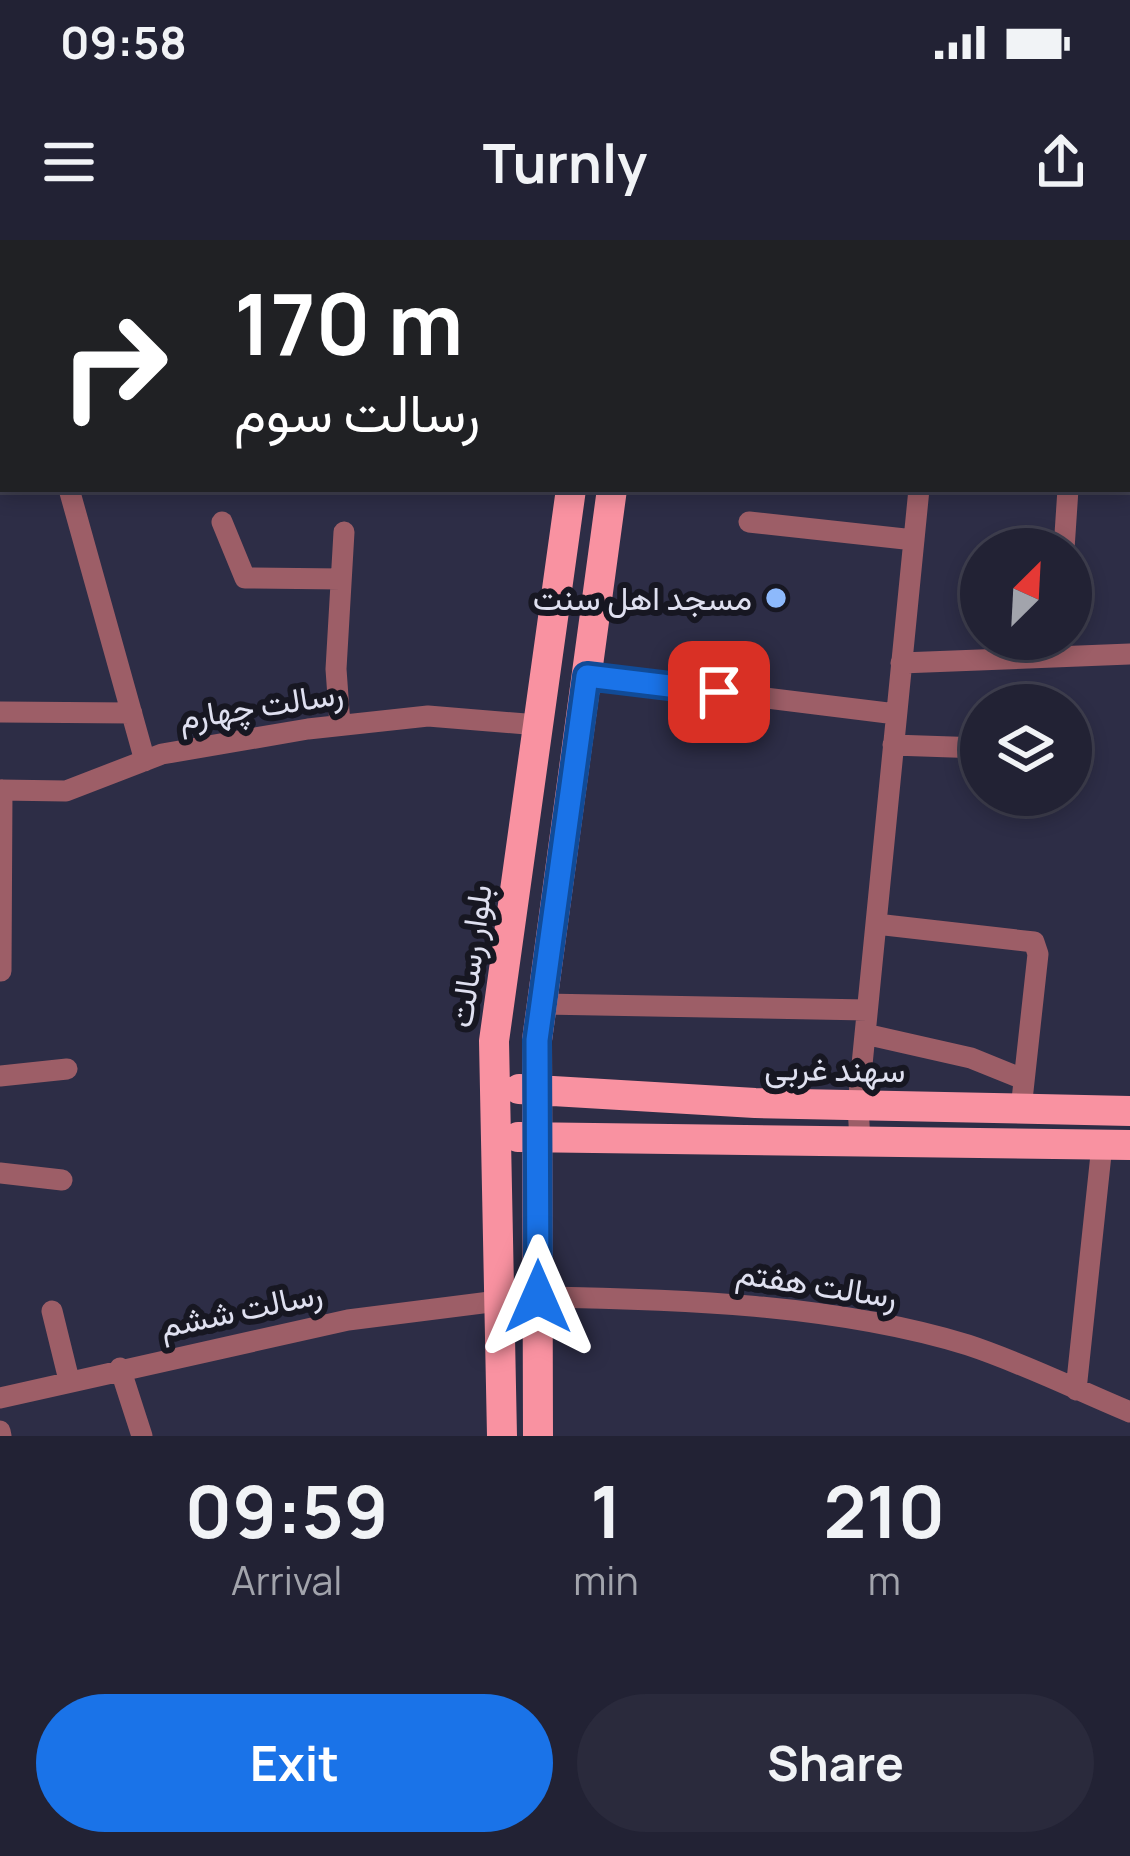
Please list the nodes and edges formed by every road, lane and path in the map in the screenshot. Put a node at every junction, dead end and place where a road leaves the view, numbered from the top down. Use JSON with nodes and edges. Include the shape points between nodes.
{"nodes":[{"id":1,"x":70,"y":492,"type":"edge"},
{"id":2,"x":571,"y":492,"type":"edge"},
{"id":3,"x":612,"y":492,"type":"edge"},
{"id":4,"x":919,"y":492,"type":"edge"},
{"id":5,"x":1068,"y":492,"type":"edge"},
{"id":6,"x":223,"y":522,"type":"dead end"},
{"id":7,"x":749,"y":522,"type":"dead end"},
{"id":8,"x":1065,"y":528,"type":"edge"},
{"id":9,"x":344,"y":532,"type":"dead end"},
{"id":10,"x":914,"y":540,"type":"junction"},
{"id":11,"x":341,"y":579,"type":"junction"},
{"id":12,"x":1092,"y":651,"type":"edge"},
{"id":13,"x":1130,"y":654,"type":"edge"},
{"id":14,"x":960,"y":658,"type":"edge"},
{"id":15,"x":902,"y":664,"type":"junction"},
{"id":16,"x":587,"y":676,"type":"junction"},
{"id":17,"x":0,"y":712,"type":"edge"},
{"id":18,"x":132,"y":713,"type":"junction"},
{"id":19,"x":896,"y":714,"type":"junction"},
{"id":20,"x":340,"y":725,"type":"junction"},
{"id":21,"x":538,"y":725,"type":"junction"},
{"id":22,"x":893,"y":745,"type":"junction"},
{"id":23,"x":960,"y":747,"type":"edge"},
{"id":24,"x":145,"y":761,"type":"junction"},
{"id":25,"x":1,"y":790,"type":"edge"},
{"id":26,"x":876,"y":925,"type":"junction"},
{"id":27,"x":2,"y":971,"type":"edge"},
{"id":28,"x":543,"y":1004,"type":"junction"},
{"id":29,"x":867,"y":1010,"type":"junction"},
{"id":30,"x":865,"y":1034,"type":"junction"},
{"id":31,"x":67,"y":1070,"type":"dead end"},
{"id":32,"x":0,"y":1076,"type":"edge"},
{"id":33,"x":494,"y":1088,"type":"junction"},
{"id":34,"x":538,"y":1090,"type":"junction"},
{"id":35,"x":1022,"y":1094,"type":"junction"},
{"id":36,"x":858,"y":1105,"type":"junction"},
{"id":37,"x":1116,"y":1111,"type":"edge"},
{"id":38,"x":495,"y":1136,"type":"junction"},
{"id":39,"x":538,"y":1136,"type":"junction"},
{"id":40,"x":860,"y":1142,"type":"junction"},
{"id":41,"x":1116,"y":1145,"type":"edge"},
{"id":42,"x":0,"y":1173,"type":"edge"},
{"id":43,"x":62,"y":1180,"type":"dead end"},
{"id":44,"x":538,"y":1297,"type":"junction"},
{"id":45,"x":498,"y":1301,"type":"junction"},
{"id":46,"x":52,"y":1311,"type":"dead end"},
{"id":47,"x":120,"y":1368,"type":"junction"},
{"id":48,"x":69,"y":1380,"type":"junction"},
{"id":49,"x":1076,"y":1390,"type":"junction"},
{"id":50,"x":0,"y":1398,"type":"edge"},
{"id":51,"x":1130,"y":1412,"type":"edge"},
{"id":52,"x":142,"y":1436,"type":"edge"},
{"id":53,"x":502,"y":1436,"type":"edge"},
{"id":54,"x":538,"y":1436,"type":"edge"}],
"edges":[{"from":1,"to":18,"type":"street"},
{"from":2,"to":21,"type":"main road","name":"بلوار رسالت"},
{"from":3,"to":16,"type":"main road"},
{"from":4,"to":10,"type":"street"},
{"from":5,"to":8,"type":"street"},
{"from":6,"to":11,"type":"street","via":[[244,578]]},
{"from":7,"to":10,"type":"street"},
{"from":9,"to":11,"type":"street"},
{"from":10,"to":15,"type":"street"},
{"from":11,"to":20,"type":"street"},
{"from":12,"to":13,"type":"street"},
{"from":14,"to":15,"type":"street"},
{"from":15,"to":19,"type":"street"},
{"from":16,"to":19,"type":"street"},
{"from":16,"to":28,"type":"main road"},
{"from":17,"to":18,"type":"street"},
{"from":18,"to":24,"type":"street"},
{"from":19,"to":22,"type":"street"},
{"from":20,"to":21,"type":"street","name":"رسالت چهارم","via":[[428,716]]},
{"from":20,"to":24,"type":"street","name":"رسالت چهارم"},
{"from":21,"to":33,"type":"main road","name":"بلوار رسالت"},
{"from":22,"to":23,"type":"street"},
{"from":22,"to":26,"type":"street"},
{"from":24,"to":25,"type":"street","name":"رسالت چهارم","via":[[66,791]]},
{"from":25,"to":27,"type":"street"},
{"from":26,"to":29,"type":"street"},
{"from":26,"to":35,"type":"street","via":[[1029,938],[1038,954]]},
{"from":28,"to":29,"type":"street"},
{"from":28,"to":34,"type":"main road"},
{"from":29,"to":30,"type":"street"},
{"from":30,"to":35,"type":"street","via":[[971,1058]]},
{"from":30,"to":36,"type":"street"},
{"from":31,"to":32,"type":"street"},
{"from":33,"to":34,"type":"main road","name":"سهند غربی"},
{"from":33,"to":38,"type":"main road","name":"بلوار رسالت"},
{"from":34,"to":36,"type":"main road","name":"سهند غربی"},
{"from":34,"to":39,"type":"main road"},
{"from":35,"to":36,"type":"main road","name":"سهند غربی"},
{"from":35,"to":37,"type":"main road","name":"سهند غربی"},
{"from":36,"to":40,"type":"street"},
{"from":37,"to":41,"type":"main road"},
{"from":38,"to":39,"type":"main road"},
{"from":38,"to":45,"type":"main road","name":"بلوار رسالت"},
{"from":39,"to":40,"type":"main road"},
{"from":39,"to":44,"type":"main road"},
{"from":40,"to":41,"type":"main road"},
{"from":41,"to":49,"type":"street"},
{"from":42,"to":43,"type":"street"},
{"from":44,"to":49,"type":"street","name":"رسالت هفتم","via":[[704,1300],[879,1327],[968,1345]]},
{"from":44,"to":54,"type":"main road"},
{"from":45,"to":47,"type":"street","name":"رسالت ششم","via":[[347,1320]]},
{"from":45,"to":53,"type":"main road","name":"بلوار رسالت"},
{"from":46,"to":48,"type":"street"},
{"from":47,"to":48,"type":"street","name":"رسالت ششم"},
{"from":47,"to":52,"type":"street"},
{"from":48,"to":50,"type":"street","name":"رسالت ششم"},
{"from":49,"to":51,"type":"street","name":"رسالت هفتم"}]}
